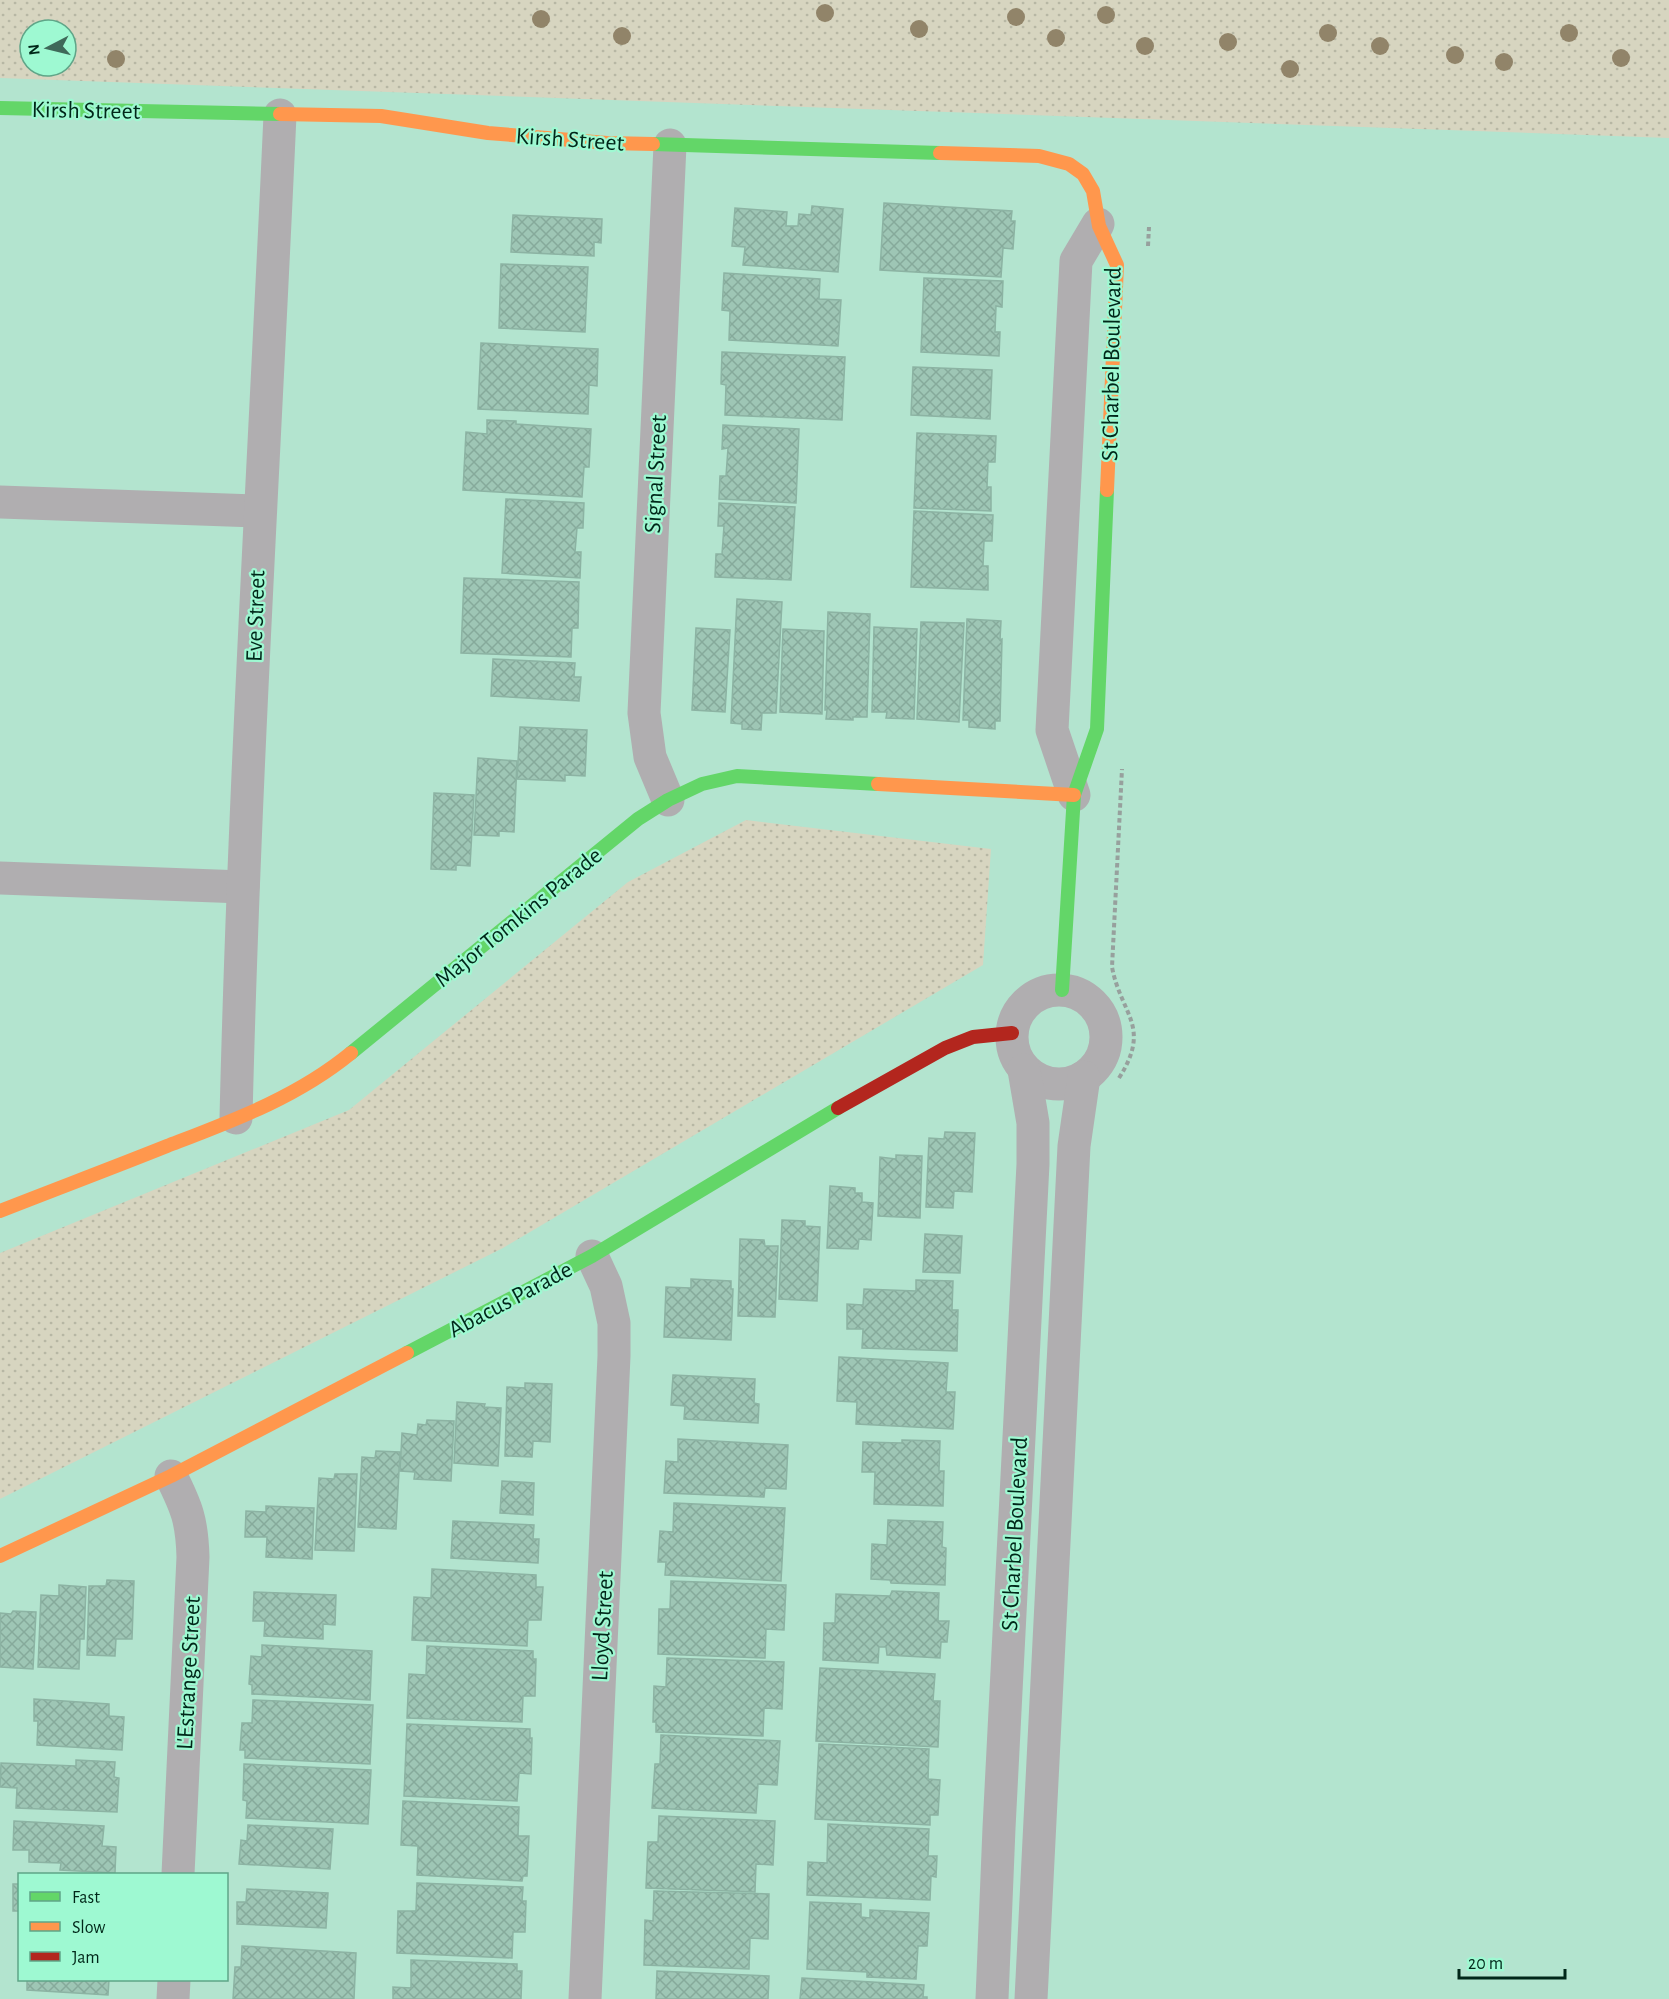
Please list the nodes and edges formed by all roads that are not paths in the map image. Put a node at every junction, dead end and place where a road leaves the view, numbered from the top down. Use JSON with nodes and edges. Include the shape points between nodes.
{"nodes":[{"id":1,"x":0,"y":108,"type":"edge"},
{"id":2,"x":280,"y":115,"type":"junction"},
{"id":3,"x":670,"y":145,"type":"junction"},
{"id":4,"x":1098,"y":224,"type":"junction"},
{"id":5,"x":0,"y":502,"type":"edge"},
{"id":6,"x":259,"y":512,"type":"junction"},
{"id":7,"x":1074,"y":795,"type":"junction"},
{"id":8,"x":668,"y":800,"type":"junction"},
{"id":9,"x":0,"y":878,"type":"edge"},
{"id":10,"x":243,"y":887,"type":"junction"},
{"id":11,"x":1062,"y":990,"type":"junction"},
{"id":12,"x":1012,"y":1033,"type":"junction"},
{"id":13,"x":1024,"y":1070,"type":"junction"},
{"id":14,"x":1084,"y":1077,"type":"junction"},
{"id":15,"x":236,"y":1118,"type":"junction"},
{"id":16,"x":0,"y":1211,"type":"edge"},
{"id":17,"x":592,"y":1256,"type":"junction"},
{"id":18,"x":171,"y":1476,"type":"junction"},
{"id":19,"x":0,"y":1556,"type":"edge"},
{"id":20,"x":178,"y":1873,"type":"edge"},
{"id":21,"x":174,"y":1981,"type":"edge"},
{"id":22,"x":173,"y":1999,"type":"edge"},
{"id":23,"x":585,"y":1999,"type":"edge"},
{"id":24,"x":992,"y":1999,"type":"edge"},
{"id":25,"x":1031,"y":1999,"type":"edge"}],
"edges":[{"from":1,"to":2,"type":"street","name":"Kirsh Street"},
{"from":2,"to":3,"type":"street","name":"Kirsh Street","via":[[381,116],[522,137]]},
{"from":2,"to":6,"type":"street","name":"Eve Street"},
{"from":3,"to":4,"type":"street","name":"Kirsh Street","via":[[1058,159],[1076,166],[1089,181]]},
{"from":3,"to":8,"type":"street","name":"Signal Street","via":[[645,713],[650,757]]},
{"from":4,"to":7,"type":"street","name":"St Charbel Boulevard","via":[[1117,265],[1097,729]]},
{"from":4,"to":7,"type":"street","name":"St Charbel Boulevard","via":[[1076,261],[1052,730]]},
{"from":5,"to":6,"type":"street"},
{"from":6,"to":10,"type":"street","name":"Eve Street"},
{"from":7,"to":8,"type":"street","name":"Major Tomkins Parade","via":[[737,776],[702,784]]},
{"from":7,"to":11,"type":"street","name":"St Charbel Boulevard"},
{"from":8,"to":15,"type":"street","name":"Major Tomkins Parade","via":[[639,819],[329,1071],[290,1095]]},
{"from":9,"to":10,"type":"street"},
{"from":10,"to":15,"type":"street","name":"Eve Street"},
{"from":11,"to":12,"type":"street","via":[[1047,991],[1023,1006]]},
{"from":11,"to":14,"type":"street","via":[[1089,1000],[1105,1026],[1103,1055]]},
{"from":12,"to":13,"type":"street","via":[[1013,1047]]},
{"from":12,"to":17,"type":"street","name":"Abacus Parade","via":[[974,1037],[945,1048]]},
{"from":13,"to":14,"type":"street","via":[[1047,1083],[1072,1083]]},
{"from":13,"to":24,"type":"street","name":"St Charbel Boulevard","via":[[1033,1123],[1033,1164]]},
{"from":14,"to":25,"type":"street","name":"St Charbel Boulevard","via":[[1074,1146]]},
{"from":15,"to":16,"type":"street","name":"Major Tomkins Parade"},
{"from":17,"to":18,"type":"street","name":"Abacus Parade"},
{"from":17,"to":23,"type":"street","name":"Lloyd Street","via":[[606,1286],[614,1323],[614,1356]]},
{"from":18,"to":19,"type":"street","name":"Abacus Parade"},
{"from":18,"to":20,"type":"street","name":"L'Estrange Street","via":[[192,1530],[193,1557]]},
{"from":21,"to":22,"type":"street"}]}
